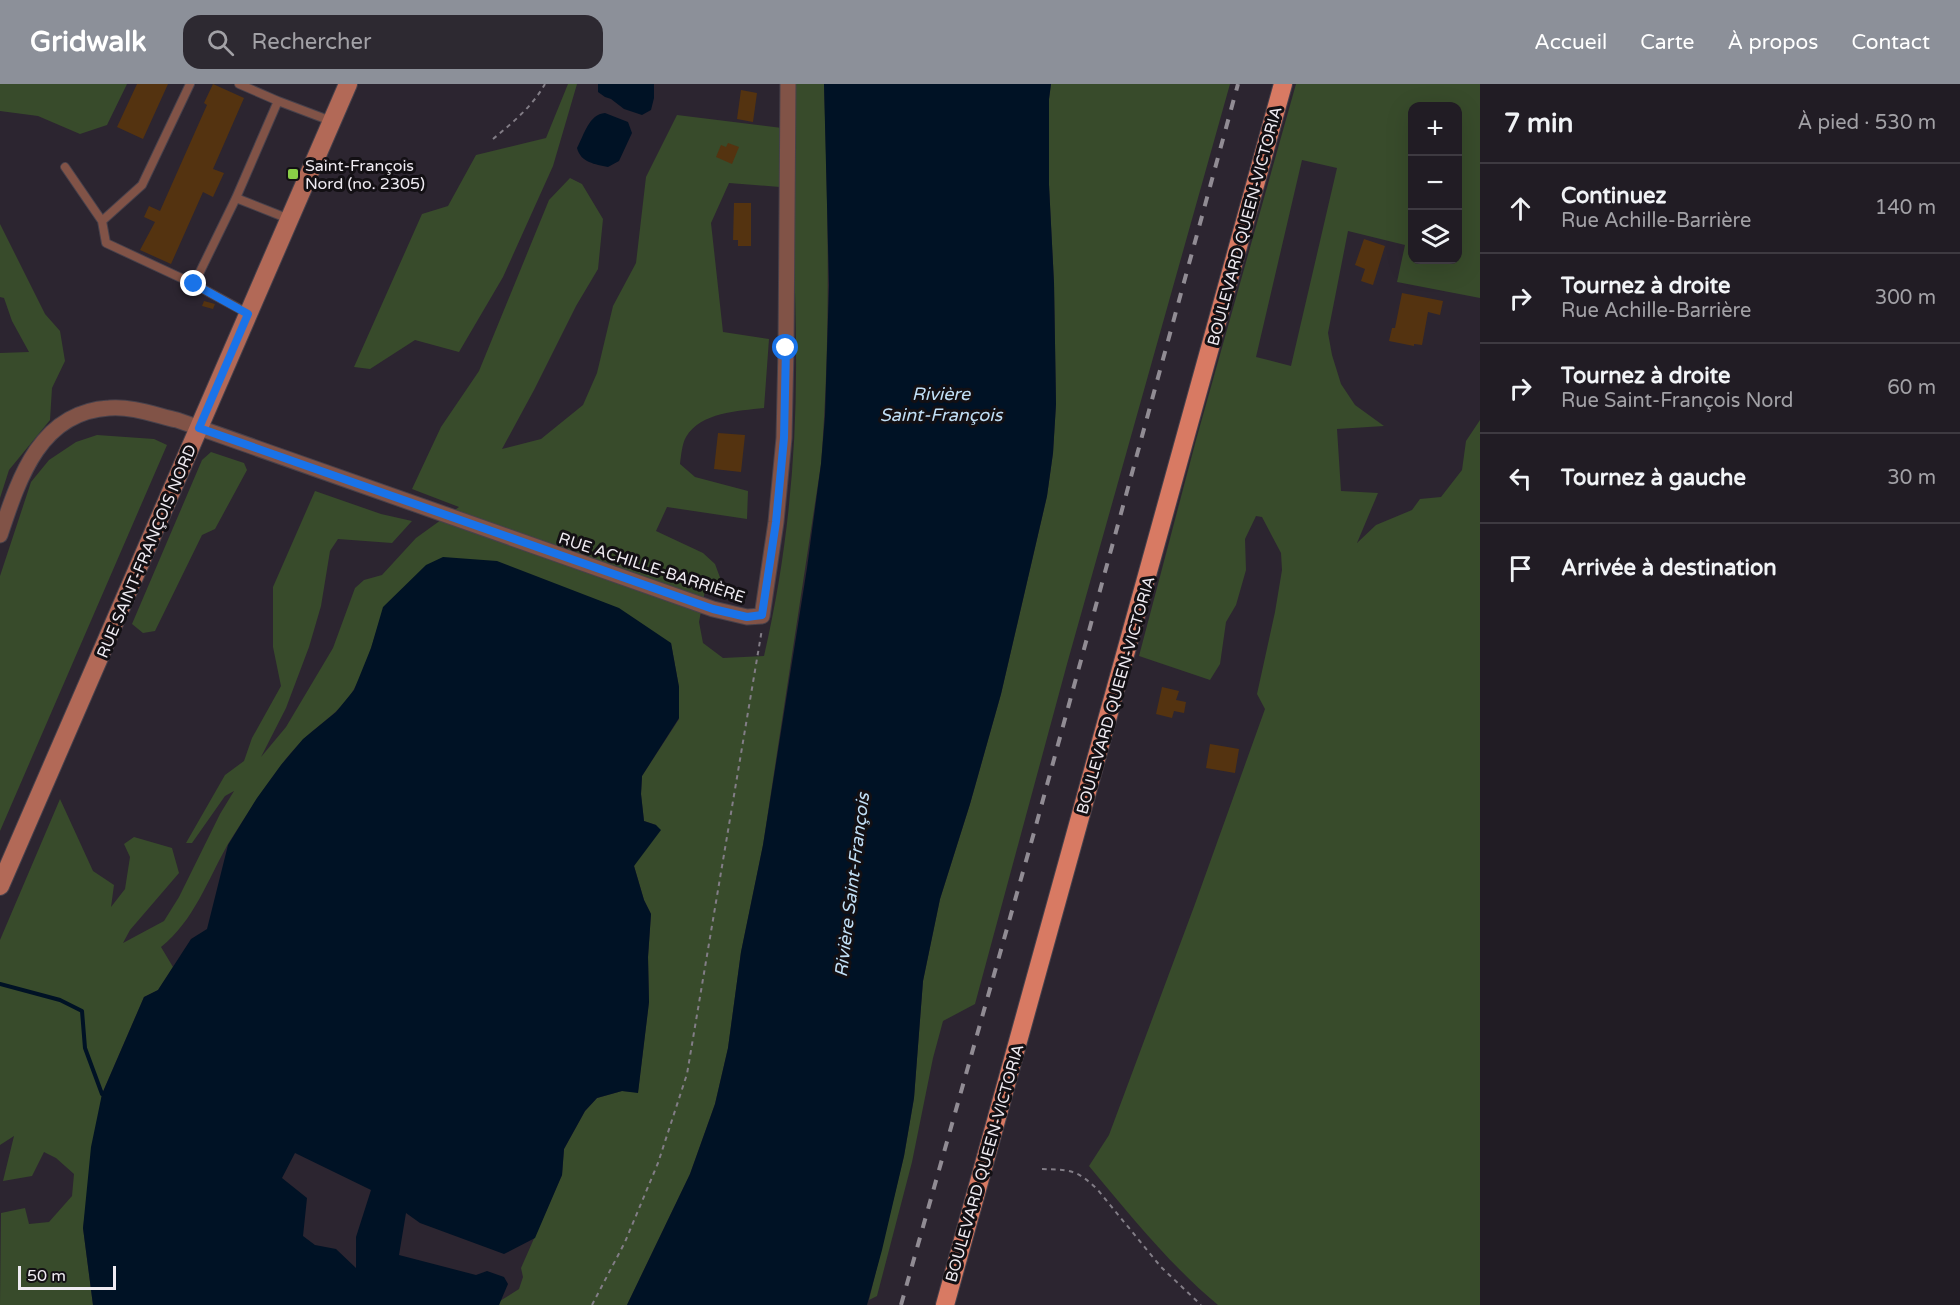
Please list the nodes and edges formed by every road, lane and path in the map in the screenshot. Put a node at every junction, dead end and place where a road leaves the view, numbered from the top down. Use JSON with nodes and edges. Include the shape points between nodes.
{"nodes":[{"id":1,"x":190,"y":84,"type":"edge"},
{"id":2,"x":239,"y":84,"type":"edge"},
{"id":3,"x":348,"y":84,"type":"edge"},
{"id":4,"x":545,"y":84,"type":"edge"},
{"id":5,"x":788,"y":84,"type":"edge"},
{"id":6,"x":1283,"y":84,"type":"edge"},
{"id":7,"x":278,"y":102,"type":"junction"},
{"id":8,"x":332,"y":122,"type":"junction"},
{"id":9,"x":493,"y":139,"type":"dead end"},
{"id":10,"x":65,"y":167,"type":"dead end"},
{"id":11,"x":236,"y":198,"type":"junction"},
{"id":12,"x":289,"y":219,"type":"junction"},
{"id":13,"x":102,"y":221,"type":"junction"},
{"id":14,"x":194,"y":284,"type":"junction"},
{"id":15,"x":248,"y":314,"type":"junction"},
{"id":16,"x":199,"y":428,"type":"junction"},
{"id":17,"x":0,"y":535,"type":"edge"},
{"id":18,"x":762,"y":615,"type":"junction"},
{"id":19,"x":0,"y":886,"type":"edge"},
{"id":20,"x":1042,"y":1169,"type":"dead end"},
{"id":21,"x":592,"y":1305,"type":"edge"},
{"id":22,"x":945,"y":1305,"type":"edge"},
{"id":23,"x":1201,"y":1305,"type":"edge"}],
"edges":[{"from":1,"to":13,"type":"lane","via":[[142,185]]},
{"from":2,"to":7,"type":"lane"},
{"from":3,"to":8,"type":"street","name":"RUE SAINT-FRANÇOIS NORD"},
{"from":4,"to":9,"type":"path","via":[[521,116]]},
{"from":5,"to":18,"type":"street","name":"RUE ACHILLE-BARRIÈRE","via":[[784,438]]},
{"from":6,"to":22,"type":"main road","name":"BOULEVARD QUEEN-VICTORIA"},
{"from":7,"to":8,"type":"lane"},
{"from":7,"to":11,"type":"lane"},
{"from":8,"to":12,"type":"street","name":"RUE SAINT-FRANÇOIS NORD"},
{"from":10,"to":13,"type":"lane"},
{"from":11,"to":12,"type":"lane"},
{"from":11,"to":14,"type":"lane"},
{"from":12,"to":15,"type":"street","name":"RUE SAINT-FRANÇOIS NORD"},
{"from":13,"to":14,"type":"lane","via":[[106,243]]},
{"from":14,"to":15,"type":"lane"},
{"from":15,"to":16,"type":"street","name":"RUE SAINT-FRANÇOIS NORD"},
{"from":16,"to":17,"type":"street","name":"RUE ACHILLE-BARRIÈRE","via":[[133,409],[110,408],[65,421],[28,462]]},
{"from":16,"to":18,"type":"street","name":"RUE ACHILLE-BARRIÈRE","via":[[713,609],[747,617]]},
{"from":16,"to":19,"type":"street","name":"RUE SAINT-FRANÇOIS NORD"},
{"from":18,"to":21,"type":"path","via":[[761,640],[687,1074],[658,1163],[625,1242]]},
{"from":20,"to":23,"type":"path","via":[[1070,1170],[1088,1181],[1161,1267]]}]}
